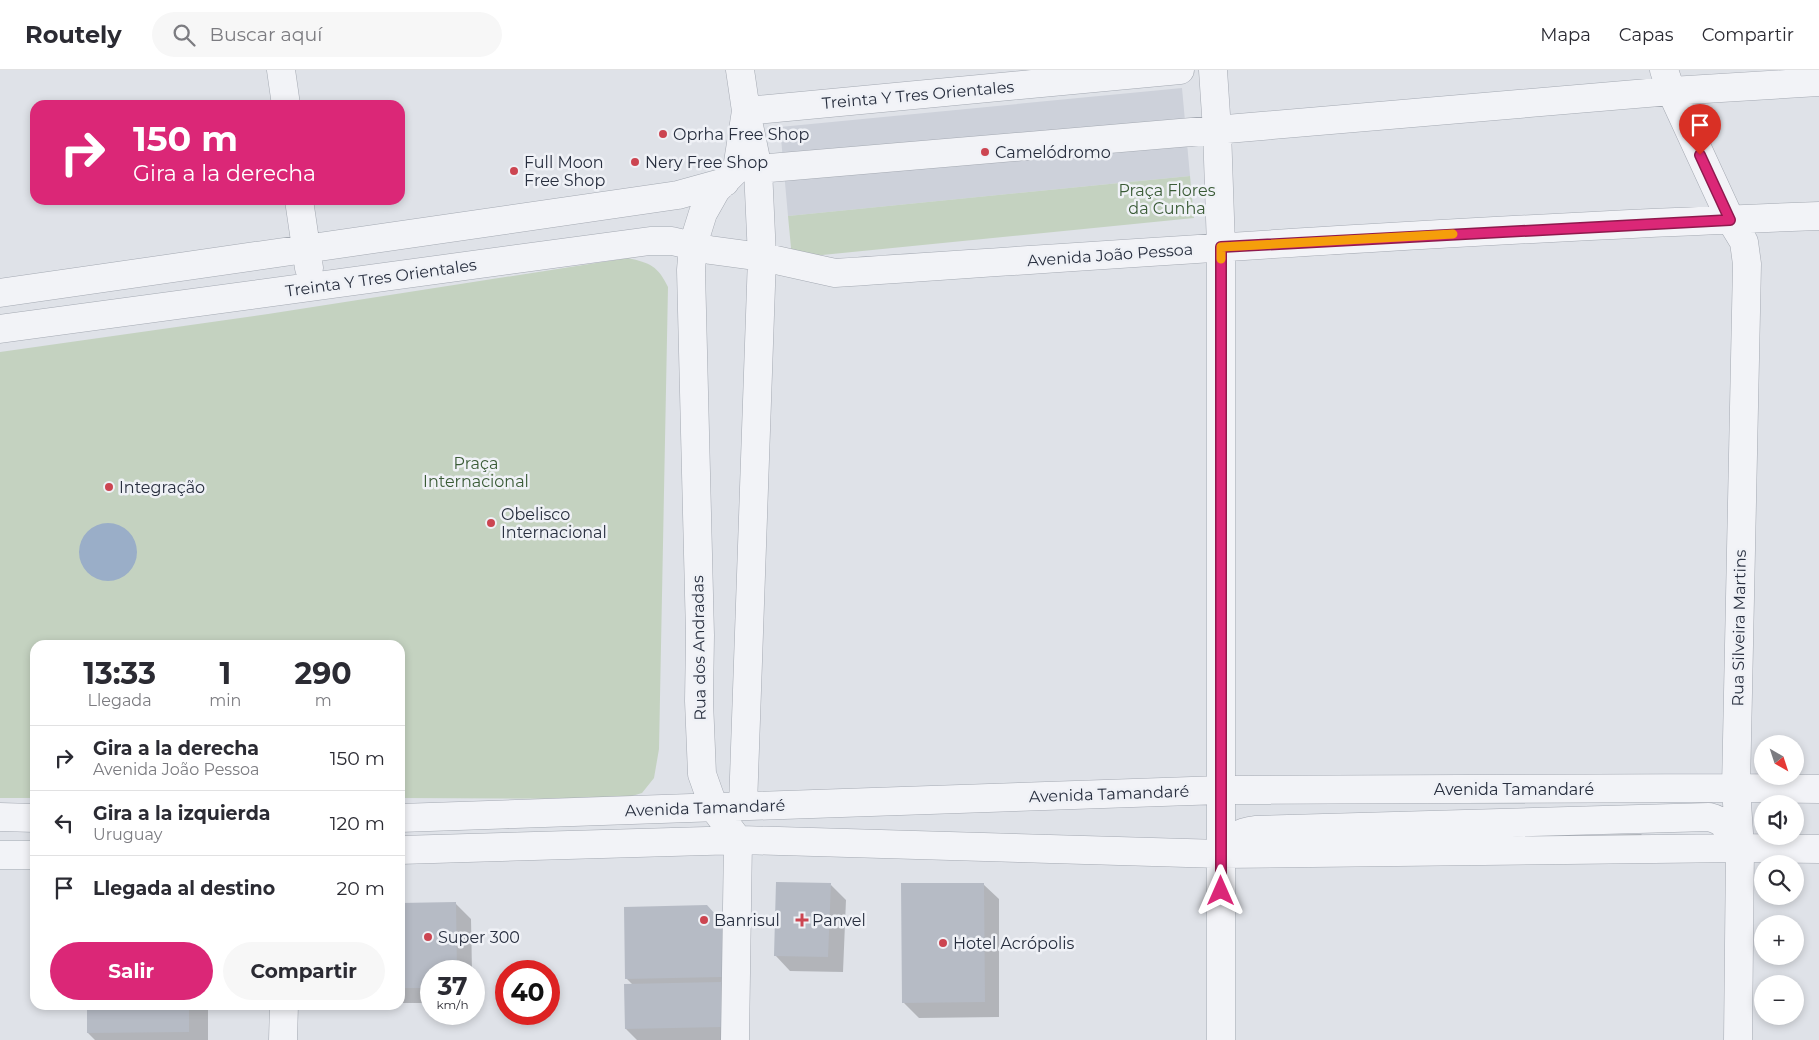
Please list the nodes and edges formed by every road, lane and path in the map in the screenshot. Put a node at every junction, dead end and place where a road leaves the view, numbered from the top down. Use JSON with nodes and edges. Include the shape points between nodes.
{"nodes":[{"id":1,"x":281,"y":70,"type":"edge"},
{"id":2,"x":740,"y":70,"type":"edge"},
{"id":3,"x":1180,"y":70,"type":"edge"},
{"id":4,"x":1213,"y":70,"type":"edge"},
{"id":5,"x":1667,"y":80,"type":"edge"},
{"id":6,"x":1819,"y":82,"type":"edge"},
{"id":7,"x":285,"y":100,"type":"edge"},
{"id":8,"x":746,"y":111,"type":"junction"},
{"id":9,"x":1217,"y":130,"type":"junction"},
{"id":10,"x":748,"y":186,"type":"junction"},
{"id":11,"x":300,"y":205,"type":"edge"},
{"id":12,"x":1819,"y":216,"type":"edge"},
{"id":13,"x":1730,"y":220,"type":"junction"},
{"id":14,"x":693,"y":245,"type":"junction"},
{"id":15,"x":1221,"y":247,"type":"junction"},
{"id":16,"x":306,"y":249,"type":"junction"},
{"id":17,"x":730,"y":253,"type":"junction"},
{"id":18,"x":762,"y":257,"type":"junction"},
{"id":19,"x":312,"y":288,"type":"junction"},
{"id":20,"x":0,"y":294,"type":"edge"},
{"id":21,"x":0,"y":329,"type":"edge"},
{"id":22,"x":1736,"y":788,"type":"junction"},
{"id":23,"x":1221,"y":790,"type":"junction"},
{"id":24,"x":1819,"y":790,"type":"edge"},
{"id":25,"x":743,"y":806,"type":"junction"},
{"id":26,"x":714,"y":808,"type":"junction"},
{"id":27,"x":0,"y":817,"type":"edge"},
{"id":28,"x":30,"y":818,"type":"edge"},
{"id":29,"x":405,"y":818,"type":"edge"},
{"id":30,"x":738,"y":840,"type":"junction"},
{"id":31,"x":1740,"y":848,"type":"junction"},
{"id":32,"x":1819,"y":849,"type":"edge"},
{"id":33,"x":405,"y":850,"type":"edge"},
{"id":34,"x":30,"y":854,"type":"edge"},
{"id":35,"x":1221,"y":854,"type":"junction"},
{"id":36,"x":0,"y":855,"type":"edge"},
{"id":37,"x":284,"y":1010,"type":"edge"},
{"id":38,"x":283,"y":1040,"type":"edge"},
{"id":39,"x":735,"y":1040,"type":"edge"},
{"id":40,"x":1221,"y":1040,"type":"edge"},
{"id":41,"x":1738,"y":1040,"type":"edge"}],
"edges":[{"from":1,"to":7,"type":"street"},
{"from":2,"to":8,"type":"street"},
{"from":3,"to":8,"type":"street","name":"Treinta Y Tres Orientales"},
{"from":4,"to":9,"type":"street"},
{"from":5,"to":6,"type":"street"},
{"from":5,"to":9,"type":"street"},
{"from":5,"to":13,"type":"street","name":"Rua Silveira Martins"},
{"from":8,"to":10,"type":"street"},
{"from":9,"to":10,"type":"street"},
{"from":9,"to":15,"type":"street"},
{"from":10,"to":14,"type":"street","name":"Rua dos Andradas","via":[[716,190],[703,213]]},
{"from":10,"to":16,"type":"street"},
{"from":10,"to":17,"type":"street","via":[[746,242]]},
{"from":10,"to":18,"type":"street"},
{"from":11,"to":16,"type":"street"},
{"from":12,"to":13,"type":"street","name":"Avenida João Pessoa"},
{"from":13,"to":15,"type":"street","name":"Avenida João Pessoa"},
{"from":13,"to":22,"type":"street","name":"Rua Silveira Martins","via":[[1744,242],[1746,264]]},
{"from":14,"to":17,"type":"street","name":"Treinta Y Tres Orientales"},
{"from":14,"to":19,"type":"street","name":"Treinta Y Tres Orientales","via":[[672,240],[615,244]]},
{"from":14,"to":26,"type":"street","name":"Rua dos Andradas","via":[[699,701],[702,774]]},
{"from":15,"to":18,"type":"street","name":"Avenida João Pessoa","via":[[835,273]]},
{"from":15,"to":23,"type":"street"},
{"from":16,"to":19,"type":"street"},
{"from":16,"to":20,"type":"street"},
{"from":17,"to":18,"type":"street","name":"Treinta Y Tres Orientales"},
{"from":18,"to":25,"type":"street"},
{"from":19,"to":21,"type":"street","name":"Treinta Y Tres Orientales"},
{"from":22,"to":23,"type":"street","name":"Avenida Tamandaré"},
{"from":22,"to":24,"type":"street","name":"Avenida Tamandaré"},
{"from":22,"to":31,"type":"street","name":"Rua Silveira Martins"},
{"from":23,"to":25,"type":"street","name":"Avenida Tamandaré"},
{"from":23,"to":35,"type":"street"},
{"from":25,"to":26,"type":"street","name":"Avenida Tamandaré"},
{"from":26,"to":29,"type":"street","name":"Avenida Tamandaré"},
{"from":26,"to":30,"type":"street","name":"Rua dos Andradas"},
{"from":27,"to":28,"type":"street"},
{"from":30,"to":33,"type":"street","name":"Avenida Tamandaré"},
{"from":30,"to":35,"type":"street","name":"Avenida Tamandaré"},
{"from":30,"to":39,"type":"street"},
{"from":31,"to":32,"type":"street","name":"Avenida Tamandaré"},
{"from":31,"to":35,"type":"street","name":"Avenida Tamandaré"},
{"from":31,"to":41,"type":"street","name":"Rua Silveira Martins"},
{"from":34,"to":36,"type":"street"},
{"from":35,"to":40,"type":"street"},
{"from":37,"to":38,"type":"street"}]}
